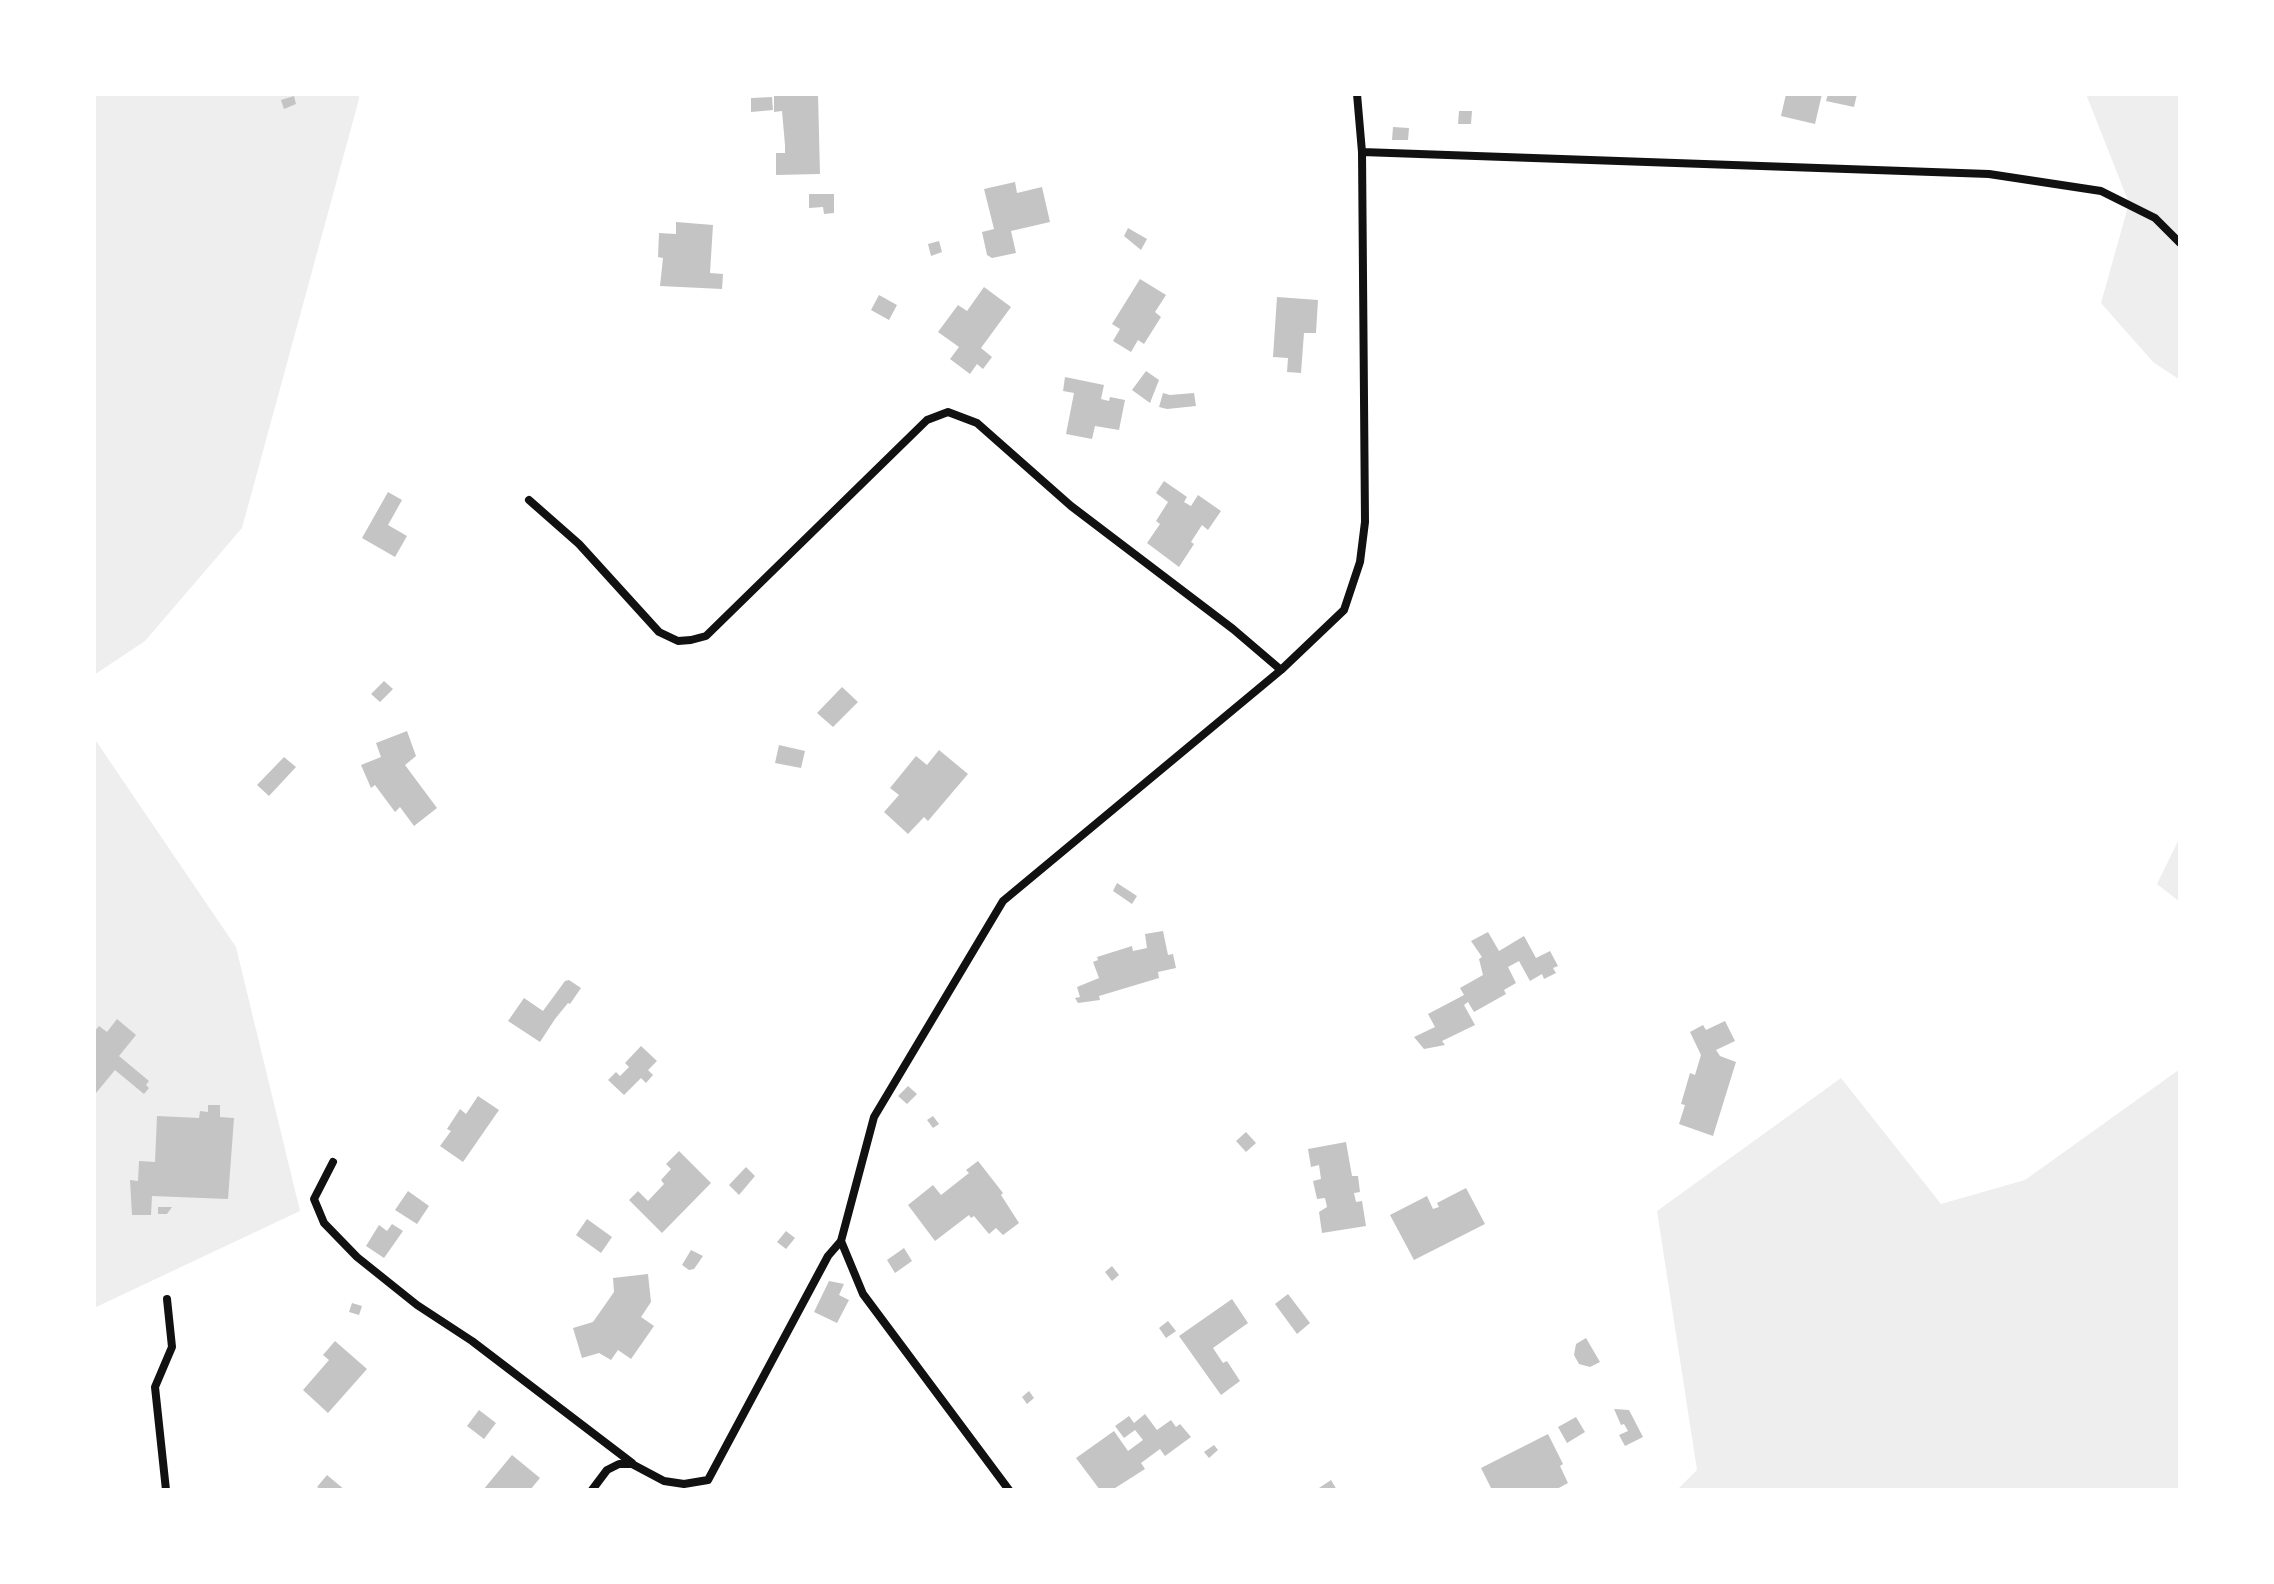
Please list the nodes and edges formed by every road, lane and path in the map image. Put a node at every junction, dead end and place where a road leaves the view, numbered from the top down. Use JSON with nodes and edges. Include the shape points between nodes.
{"nodes":[{"id":1,"x":1357,"y":94,"type":"edge"},
{"id":2,"x":1362,"y":152,"type":"junction"},
{"id":3,"x":2180,"y":243,"type":"edge"},
{"id":4,"x":529,"y":500,"type":"dead end"},
{"id":5,"x":1281,"y":670,"type":"junction"},
{"id":6,"x":333,"y":1162,"type":"dead end"},
{"id":7,"x":841,"y":1241,"type":"junction"},
{"id":8,"x":167,"y":1299,"type":"dead end"},
{"id":9,"x":632,"y":1464,"type":"junction"},
{"id":10,"x":708,"y":1480,"type":"junction"},
{"id":11,"x":166,"y":1490,"type":"edge"},
{"id":12,"x":592,"y":1490,"type":"edge"},
{"id":13,"x":703,"y":1490,"type":"edge"},
{"id":14,"x":1009,"y":1490,"type":"edge"}],
"edges":[{"from":1,"to":2,"type":"street"},
{"from":2,"to":3,"type":"street","via":[[1989,174],[2101,191],[2155,218]]},
{"from":2,"to":5,"type":"street","via":[[1365,522],[1360,562],[1344,610]]},
{"from":4,"to":5,"type":"street","via":[[579,544],[659,632],[678,641],[691,640],[706,636],[927,420],[948,412],[977,423],[1071,506]]},
{"from":5,"to":7,"type":"street","via":[[1003,901],[874,1117]]},
{"from":6,"to":9,"type":"street","via":[[314,1199],[324,1223],[357,1257]]},
{"from":7,"to":10,"type":"street","via":[[828,1256]]},
{"from":7,"to":14,"type":"street","via":[[863,1294]]},
{"from":8,"to":11,"type":"street","via":[[172,1347],[155,1387]]},
{"from":9,"to":10,"type":"street","via":[[664,1481]]},
{"from":9,"to":12,"type":"street","via":[[607,1470]]},
{"from":10,"to":13,"type":"street"}]}
